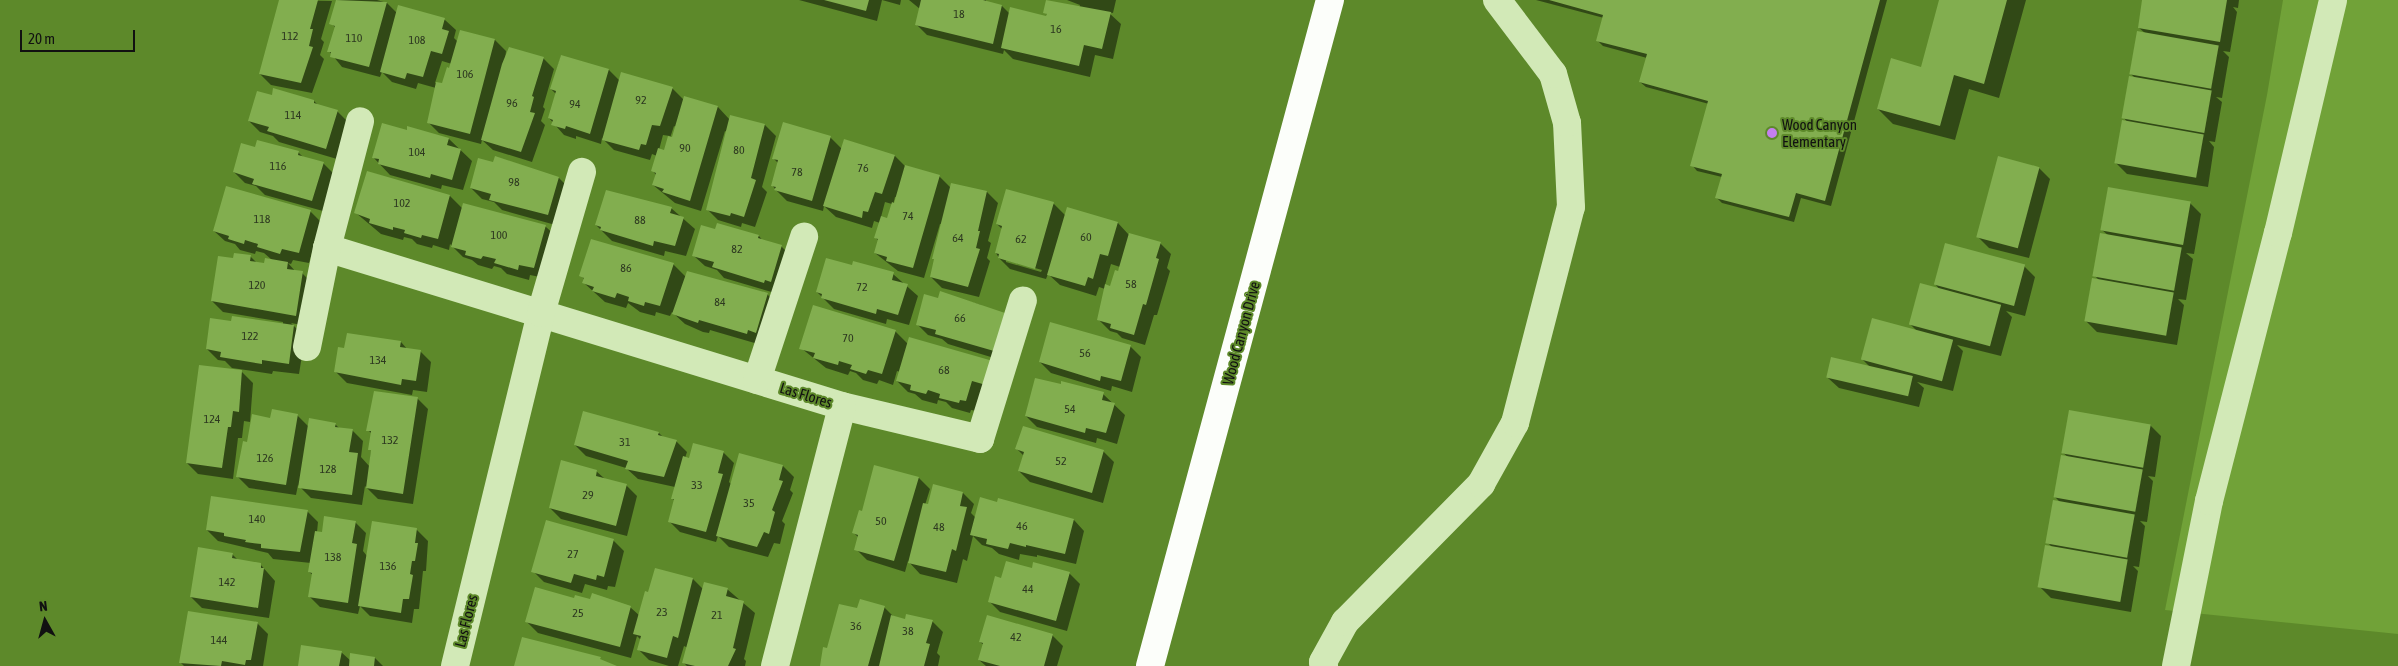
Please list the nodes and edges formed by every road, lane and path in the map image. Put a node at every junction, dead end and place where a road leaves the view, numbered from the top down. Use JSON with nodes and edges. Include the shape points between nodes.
{"nodes":[{"id":1,"x":1330,"y":0,"type":"edge"},
{"id":2,"x":1497,"y":0,"type":"edge"},
{"id":3,"x":2333,"y":0,"type":"edge"},
{"id":4,"x":360,"y":121,"type":"dead end"},
{"id":5,"x":582,"y":172,"type":"dead end"},
{"id":6,"x":804,"y":237,"type":"dead end"},
{"id":7,"x":327,"y":248,"type":"junction"},
{"id":8,"x":1023,"y":300,"type":"dead end"},
{"id":9,"x":541,"y":313,"type":"junction"},
{"id":10,"x":308,"y":347,"type":"dead end"},
{"id":11,"x":757,"y":380,"type":"junction"},
{"id":12,"x":842,"y":406,"type":"junction"},
{"id":13,"x":454,"y":666,"type":"edge"},
{"id":14,"x":774,"y":666,"type":"edge"},
{"id":15,"x":1150,"y":666,"type":"edge"},
{"id":16,"x":1324,"y":666,"type":"edge"},
{"id":17,"x":2176,"y":666,"type":"edge"}],
"edges":[{"from":1,"to":15,"type":"main road","name":"Wood Canyon Drive"},
{"from":2,"to":16,"type":"street","via":[[1553,74],[1567,123],[1569,216],[1510,432],[1481,484],[1345,622],[1323,662]]},
{"from":3,"to":17,"type":"street","via":[[2278,234],[2209,501]]},
{"from":4,"to":7,"type":"street"},
{"from":5,"to":9,"type":"street"},
{"from":6,"to":11,"type":"street"},
{"from":7,"to":9,"type":"street","name":"Las Flores"},
{"from":7,"to":10,"type":"street"},
{"from":8,"to":12,"type":"street","via":[[980,439]]},
{"from":9,"to":11,"type":"street","name":"Las Flores"},
{"from":9,"to":13,"type":"street","name":"Las Flores"},
{"from":11,"to":12,"type":"street","name":"Las Flores"},
{"from":12,"to":14,"type":"street","name":"Las Flores"}]}
